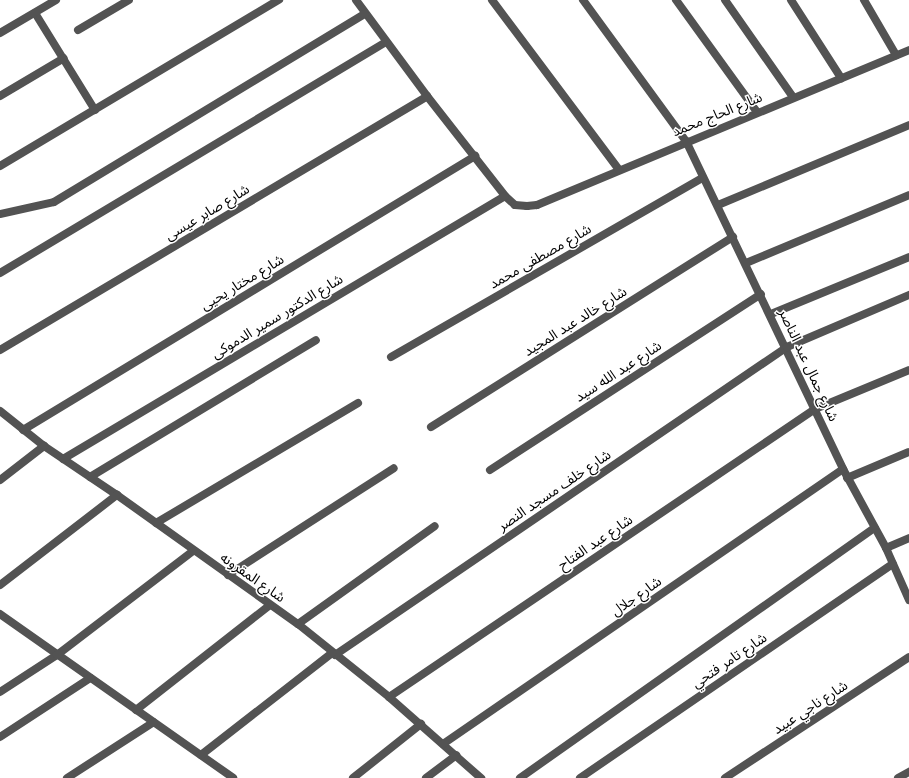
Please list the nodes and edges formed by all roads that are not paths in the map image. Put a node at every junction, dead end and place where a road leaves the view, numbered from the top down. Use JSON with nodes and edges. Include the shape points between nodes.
{"nodes":[{"id":1,"x":56,"y":0,"type":"edge"},
{"id":2,"x":129,"y":0,"type":"edge"},
{"id":3,"x":279,"y":0,"type":"edge"},
{"id":4,"x":356,"y":0,"type":"edge"},
{"id":5,"x":492,"y":0,"type":"edge"},
{"id":6,"x":583,"y":0,"type":"edge"},
{"id":7,"x":676,"y":0,"type":"edge"},
{"id":8,"x":725,"y":0,"type":"edge"},
{"id":9,"x":791,"y":0,"type":"edge"},
{"id":10,"x":864,"y":0,"type":"edge"},
{"id":11,"x":34,"y":13,"type":"junction"},
{"id":12,"x":365,"y":14,"type":"junction"},
{"id":13,"x":78,"y":30,"type":"dead end"},
{"id":14,"x":0,"y":33,"type":"edge"},
{"id":15,"x":386,"y":42,"type":"junction"},
{"id":16,"x":909,"y":50,"type":"edge"},
{"id":17,"x":896,"y":56,"type":"junction"},
{"id":18,"x":64,"y":58,"type":"junction"},
{"id":19,"x":841,"y":78,"type":"junction"},
{"id":20,"x":0,"y":96,"type":"edge"},
{"id":21,"x":426,"y":96,"type":"junction"},
{"id":22,"x":793,"y":98,"type":"junction"},
{"id":23,"x":95,"y":110,"type":"junction"},
{"id":24,"x":757,"y":112,"type":"junction"},
{"id":25,"x":909,"y":125,"type":"edge"},
{"id":26,"x":686,"y":141,"type":"junction"},
{"id":27,"x":475,"y":156,"type":"junction"},
{"id":28,"x":0,"y":166,"type":"edge"},
{"id":29,"x":618,"y":170,"type":"junction"},
{"id":30,"x":702,"y":178,"type":"junction"},
{"id":31,"x":909,"y":195,"type":"edge"},
{"id":32,"x":505,"y":196,"type":"junction"},
{"id":33,"x":718,"y":205,"type":"junction"},
{"id":34,"x":0,"y":214,"type":"edge"},
{"id":35,"x":733,"y":237,"type":"junction"},
{"id":36,"x":909,"y":257,"type":"edge"},
{"id":37,"x":746,"y":263,"type":"junction"},
{"id":38,"x":0,"y":273,"type":"edge"},
{"id":39,"x":761,"y":294,"type":"junction"},
{"id":40,"x":909,"y":295,"type":"edge"},
{"id":41,"x":771,"y":314,"type":"junction"},
{"id":42,"x":316,"y":340,"type":"dead end"},
{"id":43,"x":787,"y":347,"type":"junction"},
{"id":44,"x":0,"y":350,"type":"edge"},
{"id":45,"x":391,"y":357,"type":"dead end"},
{"id":46,"x":909,"y":370,"type":"edge"},
{"id":47,"x":358,"y":403,"type":"dead end"},
{"id":48,"x":815,"y":409,"type":"junction"},
{"id":49,"x":0,"y":411,"type":"edge"},
{"id":50,"x":431,"y":427,"type":"dead end"},
{"id":51,"x":23,"y":430,"type":"junction"},
{"id":52,"x":44,"y":446,"type":"junction"},
{"id":53,"x":909,"y":452,"type":"edge"},
{"id":54,"x":63,"y":459,"type":"junction"},
{"id":55,"x":394,"y":468,"type":"dead end"},
{"id":56,"x":843,"y":469,"type":"junction"},
{"id":57,"x":490,"y":470,"type":"dead end"},
{"id":58,"x":90,"y":477,"type":"junction"},
{"id":59,"x":847,"y":478,"type":"junction"},
{"id":60,"x":0,"y":480,"type":"edge"},
{"id":61,"x":117,"y":494,"type":"junction"},
{"id":62,"x":156,"y":523,"type":"junction"},
{"id":63,"x":435,"y":526,"type":"dead end"},
{"id":64,"x":875,"y":528,"type":"junction"},
{"id":65,"x":909,"y":538,"type":"edge"},
{"id":66,"x":886,"y":548,"type":"junction"},
{"id":67,"x":193,"y":552,"type":"junction"},
{"id":68,"x":893,"y":564,"type":"junction"},
{"id":69,"x":228,"y":575,"type":"junction"},
{"id":70,"x":0,"y":586,"type":"edge"},
{"id":71,"x":909,"y":600,"type":"edge"},
{"id":72,"x":270,"y":605,"type":"junction"},
{"id":73,"x":0,"y":614,"type":"edge"},
{"id":74,"x":298,"y":624,"type":"junction"},
{"id":75,"x":333,"y":654,"type":"junction"},
{"id":76,"x":57,"y":655,"type":"junction"},
{"id":77,"x":909,"y":657,"type":"edge"},
{"id":78,"x":90,"y":678,"type":"junction"},
{"id":79,"x":0,"y":692,"type":"edge"},
{"id":80,"x":389,"y":697,"type":"junction"},
{"id":81,"x":136,"y":710,"type":"junction"},
{"id":82,"x":154,"y":722,"type":"junction"},
{"id":83,"x":421,"y":724,"type":"junction"},
{"id":84,"x":0,"y":737,"type":"edge"},
{"id":85,"x":443,"y":744,"type":"junction"},
{"id":86,"x":201,"y":755,"type":"junction"},
{"id":87,"x":456,"y":755,"type":"junction"},
{"id":88,"x":909,"y":772,"type":"edge"},
{"id":89,"x":230,"y":777,"type":"edge"},
{"id":90,"x":67,"y":778,"type":"edge"},
{"id":91,"x":353,"y":778,"type":"edge"},
{"id":92,"x":426,"y":778,"type":"edge"},
{"id":93,"x":481,"y":778,"type":"edge"},
{"id":94,"x":520,"y":778,"type":"edge"},
{"id":95,"x":580,"y":778,"type":"edge"},
{"id":96,"x":725,"y":778,"type":"edge"},
{"id":97,"x":898,"y":778,"type":"edge"}],
"edges":[{"from":1,"to":11,"type":"street"},
{"from":2,"to":13,"type":"street"},
{"from":3,"to":23,"type":"street"},
{"from":4,"to":12,"type":"street"},
{"from":5,"to":29,"type":"street"},
{"from":6,"to":26,"type":"street","name":"شارع جمال عبد الناصر"},
{"from":7,"to":24,"type":"street"},
{"from":8,"to":22,"type":"street"},
{"from":9,"to":19,"type":"street"},
{"from":10,"to":17,"type":"street"},
{"from":11,"to":14,"type":"street"},
{"from":11,"to":18,"type":"street"},
{"from":12,"to":15,"type":"street"},
{"from":12,"to":34,"type":"street","via":[[54,202]]},
{"from":15,"to":21,"type":"street"},
{"from":15,"to":38,"type":"street"},
{"from":16,"to":17,"type":"street","name":"شارع الحاج محمد"},
{"from":17,"to":19,"type":"street","name":"شارع الحاج محمد"},
{"from":18,"to":20,"type":"street"},
{"from":18,"to":23,"type":"street"},
{"from":19,"to":22,"type":"street","name":"شارع الحاج محمد"},
{"from":21,"to":27,"type":"street"},
{"from":21,"to":44,"type":"street","name":"شارع صابر عيسى"},
{"from":22,"to":24,"type":"street","name":"شارع الحاج محمد"},
{"from":23,"to":28,"type":"street"},
{"from":24,"to":26,"type":"street","name":"شارع الحاج محمد"},
{"from":25,"to":33,"type":"street"},
{"from":26,"to":29,"type":"street","name":"شارع الحاج محمد"},
{"from":26,"to":30,"type":"street","name":"شارع جمال عبد الناصر"},
{"from":27,"to":32,"type":"street"},
{"from":27,"to":51,"type":"street","name":"شارع مختار يحيى"},
{"from":29,"to":32,"type":"street","name":"شارع الحاج محمد","via":[[536,205],[515,205]]},
{"from":30,"to":33,"type":"street","name":"شارع جمال عبد الناصر"},
{"from":30,"to":45,"type":"street","name":"شارع مصطفى محمد"},
{"from":31,"to":37,"type":"street"},
{"from":32,"to":54,"type":"street","name":"شارع الدكتور سمير الدموكى"},
{"from":33,"to":35,"type":"street","name":"شارع جمال عبد الناصر"},
{"from":35,"to":37,"type":"street","name":"شارع جمال عبد الناصر"},
{"from":35,"to":50,"type":"street","name":"شارع خالد عبد المجيد"},
{"from":36,"to":41,"type":"street"},
{"from":37,"to":39,"type":"street","name":"شارع جمال عبد الناصر"},
{"from":39,"to":41,"type":"street","name":"شارع جمال عبد الناصر"},
{"from":39,"to":57,"type":"street","name":"شارع عبد الله سيد"},
{"from":40,"to":43,"type":"street","name":"شارع خلف مسجد النصر"},
{"from":41,"to":43,"type":"street","name":"شارع جمال عبد الناصر"},
{"from":42,"to":58,"type":"street"},
{"from":43,"to":48,"type":"street","name":"شارع جمال عبد الناصر"},
{"from":43,"to":75,"type":"street","name":"شارع خلف مسجد النصر"},
{"from":46,"to":48,"type":"street","name":"شارع عبد الفتاح"},
{"from":47,"to":62,"type":"street"},
{"from":48,"to":56,"type":"street","name":"شارع جمال عبد الناصر"},
{"from":48,"to":80,"type":"street","name":"شارع عبد الفتاح"},
{"from":49,"to":51,"type":"street","name":"شارع المقرونه"},
{"from":51,"to":52,"type":"street","name":"شارع المقرونه"},
{"from":52,"to":54,"type":"street","name":"شارع المقرونه"},
{"from":52,"to":60,"type":"street"},
{"from":53,"to":59,"type":"street"},
{"from":54,"to":58,"type":"street","name":"شارع المقرونه"},
{"from":55,"to":69,"type":"street"},
{"from":56,"to":59,"type":"street","name":"شارع جمال عبد الناصر"},
{"from":56,"to":85,"type":"street","name":"شارع جلال"},
{"from":58,"to":61,"type":"street","name":"شارع المقرونه"},
{"from":59,"to":64,"type":"street","name":"شارع جمال عبد الناصر"},
{"from":61,"to":62,"type":"street","name":"شارع المقرونه"},
{"from":61,"to":70,"type":"street"},
{"from":62,"to":67,"type":"street","name":"شارع المقرونه"},
{"from":63,"to":74,"type":"street"},
{"from":64,"to":66,"type":"street","name":"شارع جمال عبد الناصر"},
{"from":64,"to":94,"type":"street"},
{"from":65,"to":66,"type":"street"},
{"from":66,"to":68,"type":"street","name":"شارع جمال عبد الناصر"},
{"from":67,"to":69,"type":"street","name":"شارع المقرونه"},
{"from":67,"to":76,"type":"street"},
{"from":68,"to":71,"type":"street","name":"شارع جمال عبد الناصر"},
{"from":68,"to":95,"type":"street","name":"شارع تامر فتحي"},
{"from":69,"to":72,"type":"street","name":"شارع المقرونه"},
{"from":72,"to":74,"type":"street","name":"شارع المقرونه"},
{"from":72,"to":81,"type":"street"},
{"from":73,"to":76,"type":"street"},
{"from":74,"to":75,"type":"street","name":"شارع المقرونه"},
{"from":75,"to":80,"type":"street","name":"شارع المقرونه"},
{"from":75,"to":86,"type":"street","name":"شارع خلف مسجد النصر"},
{"from":76,"to":78,"type":"street"},
{"from":76,"to":79,"type":"street"},
{"from":77,"to":96,"type":"street","name":"شارع ناجي عبيد"},
{"from":78,"to":81,"type":"street"},
{"from":78,"to":84,"type":"street"},
{"from":80,"to":83,"type":"street","name":"شارع المقرونه"},
{"from":81,"to":82,"type":"street"},
{"from":82,"to":86,"type":"street"},
{"from":82,"to":90,"type":"street"},
{"from":83,"to":85,"type":"street","name":"شارع المقرونه"},
{"from":83,"to":91,"type":"street"},
{"from":85,"to":87,"type":"street","name":"شارع المقرونه"},
{"from":86,"to":89,"type":"street"},
{"from":87,"to":92,"type":"street"},
{"from":87,"to":93,"type":"street","name":"شارع المقرونه"},
{"from":88,"to":97,"type":"street"}]}
